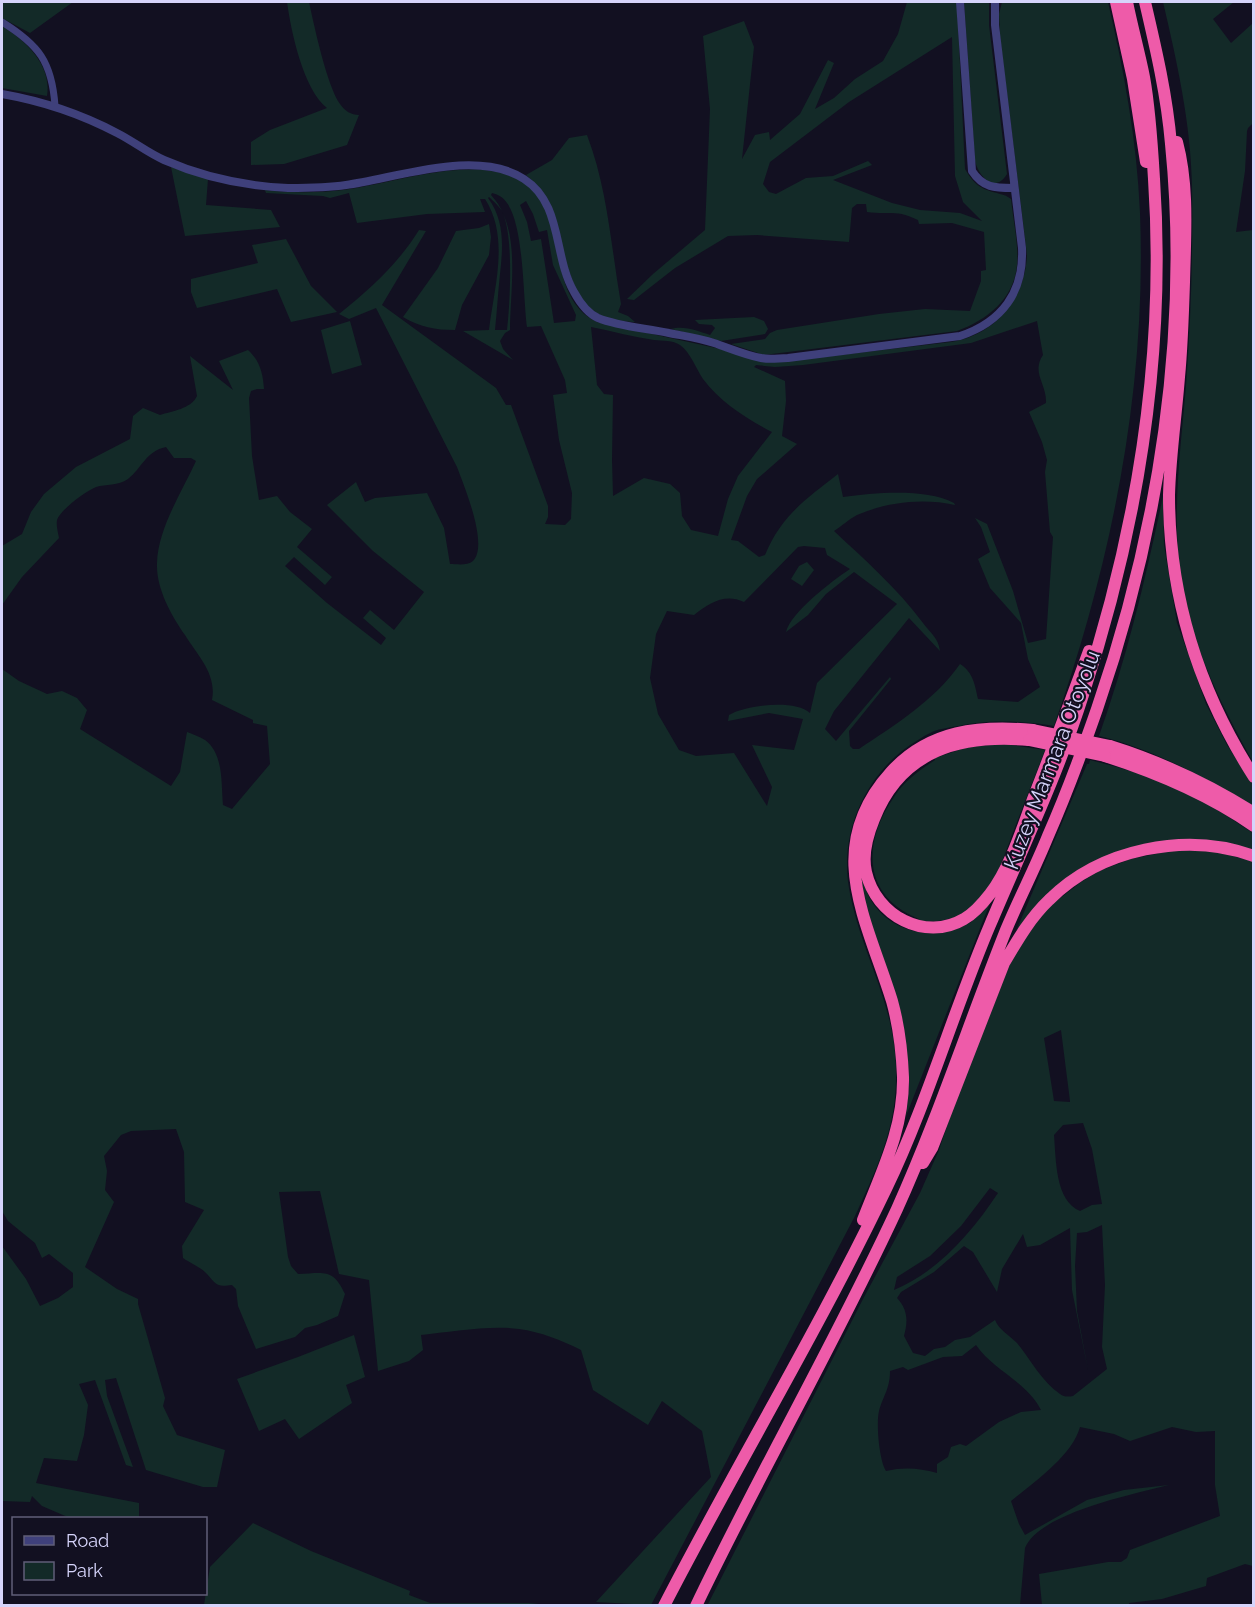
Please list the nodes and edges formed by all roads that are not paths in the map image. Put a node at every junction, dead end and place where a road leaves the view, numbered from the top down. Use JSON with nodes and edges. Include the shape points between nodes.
{"nodes":[{"id":1,"x":960,"y":2,"type":"edge"},
{"id":2,"x":996,"y":2,"type":"edge"},
{"id":3,"x":1116,"y":2,"type":"edge"},
{"id":4,"x":1127,"y":2,"type":"edge"},
{"id":5,"x":1146,"y":2,"type":"edge"},
{"id":6,"x":2,"y":22,"type":"edge"},
{"id":7,"x":1164,"y":93,"type":"junction"},
{"id":8,"x":2,"y":94,"type":"edge"},
{"id":9,"x":56,"y":106,"type":"junction"},
{"id":10,"x":1013,"y":188,"type":"junction"},
{"id":11,"x":1157,"y":216,"type":"junction"},
{"id":12,"x":1121,"y":562,"type":"junction"},
{"id":13,"x":1031,"y":735,"type":"junction"},
{"id":14,"x":1108,"y":751,"type":"junction"},
{"id":15,"x":1254,"y":777,"type":"edge"},
{"id":16,"x":1254,"y":813,"type":"edge"},
{"id":17,"x":1254,"y":826,"type":"edge"},
{"id":18,"x":1254,"y":856,"type":"edge"},
{"id":19,"x":897,"y":1208,"type":"junction"},
{"id":20,"x":837,"y":1284,"type":"junction"},
{"id":21,"x":664,"y":1605,"type":"edge"},
{"id":22,"x":696,"y":1605,"type":"edge"}],
"edges":[{"from":1,"to":10,"type":"street","via":[[972,171],[990,187]]},
{"from":2,"to":10,"type":"street","via":[[995,25]]},
{"from":3,"to":11,"type":"highway"},
{"from":4,"to":11,"type":"highway","name":"Kuzey Marmara Otoyolu","via":[[1144,77]]},
{"from":5,"to":7,"type":"highway","name":"Kuzey Marmara Otoyolu"},
{"from":6,"to":9,"type":"street","via":[[28,39],[43,57]]},
{"from":7,"to":15,"type":"highway","via":[[1182,163],[1185,232],[1183,327],[1169,494],[1174,573],[1186,630],[1202,677],[1218,716]]},
{"from":7,"to":19,"type":"highway","name":"Kuzey Marmara Otoyolu","via":[[1175,191],[1174,322],[1161,449],[1130,599],[1097,708],[1065,793]]},
{"from":8,"to":9,"type":"street"},
{"from":9,"to":10,"type":"street","via":[[116,132],[170,162],[228,181],[260,186],[338,187],[470,166],[513,173],[533,185],[545,202],[569,283],[589,313],[767,359],[951,338],[987,324],[1008,302],[1021,273],[1022,248]]},
{"from":11,"to":12,"type":"highway","name":"Kuzey Marmara Otoyolu","via":[[1151,392]]},
{"from":12,"to":13,"type":"highway","via":[[1019,837],[998,883],[975,911],[954,924],[931,928],[897,917],[877,898],[865,857],[871,827],[888,791],[911,766],[945,747]]},
{"from":12,"to":20,"type":"highway","name":"Kuzey Marmara Otoyolu","via":[[1082,699],[1054,773],[888,1186]]},
{"from":13,"to":14,"type":"highway","bridge":true},
{"from":13,"to":20,"type":"highway","via":[[977,729],[930,742],[907,756],[885,778],[862,820],[855,848],[855,886],[896,1017],[903,1093],[891,1151]]},
{"from":14,"to":16,"type":"highway","via":[[1151,759]]},
{"from":14,"to":17,"type":"highway","via":[[1198,793]]},
{"from":18,"to":19,"type":"highway","via":[[1200,845],[1153,848],[1095,867],[1050,899],[1032,918],[1004,963],[932,1148]]},
{"from":19,"to":22,"type":"highway","name":"Kuzey Marmara Otoyolu"},
{"from":20,"to":21,"type":"highway"}]}
